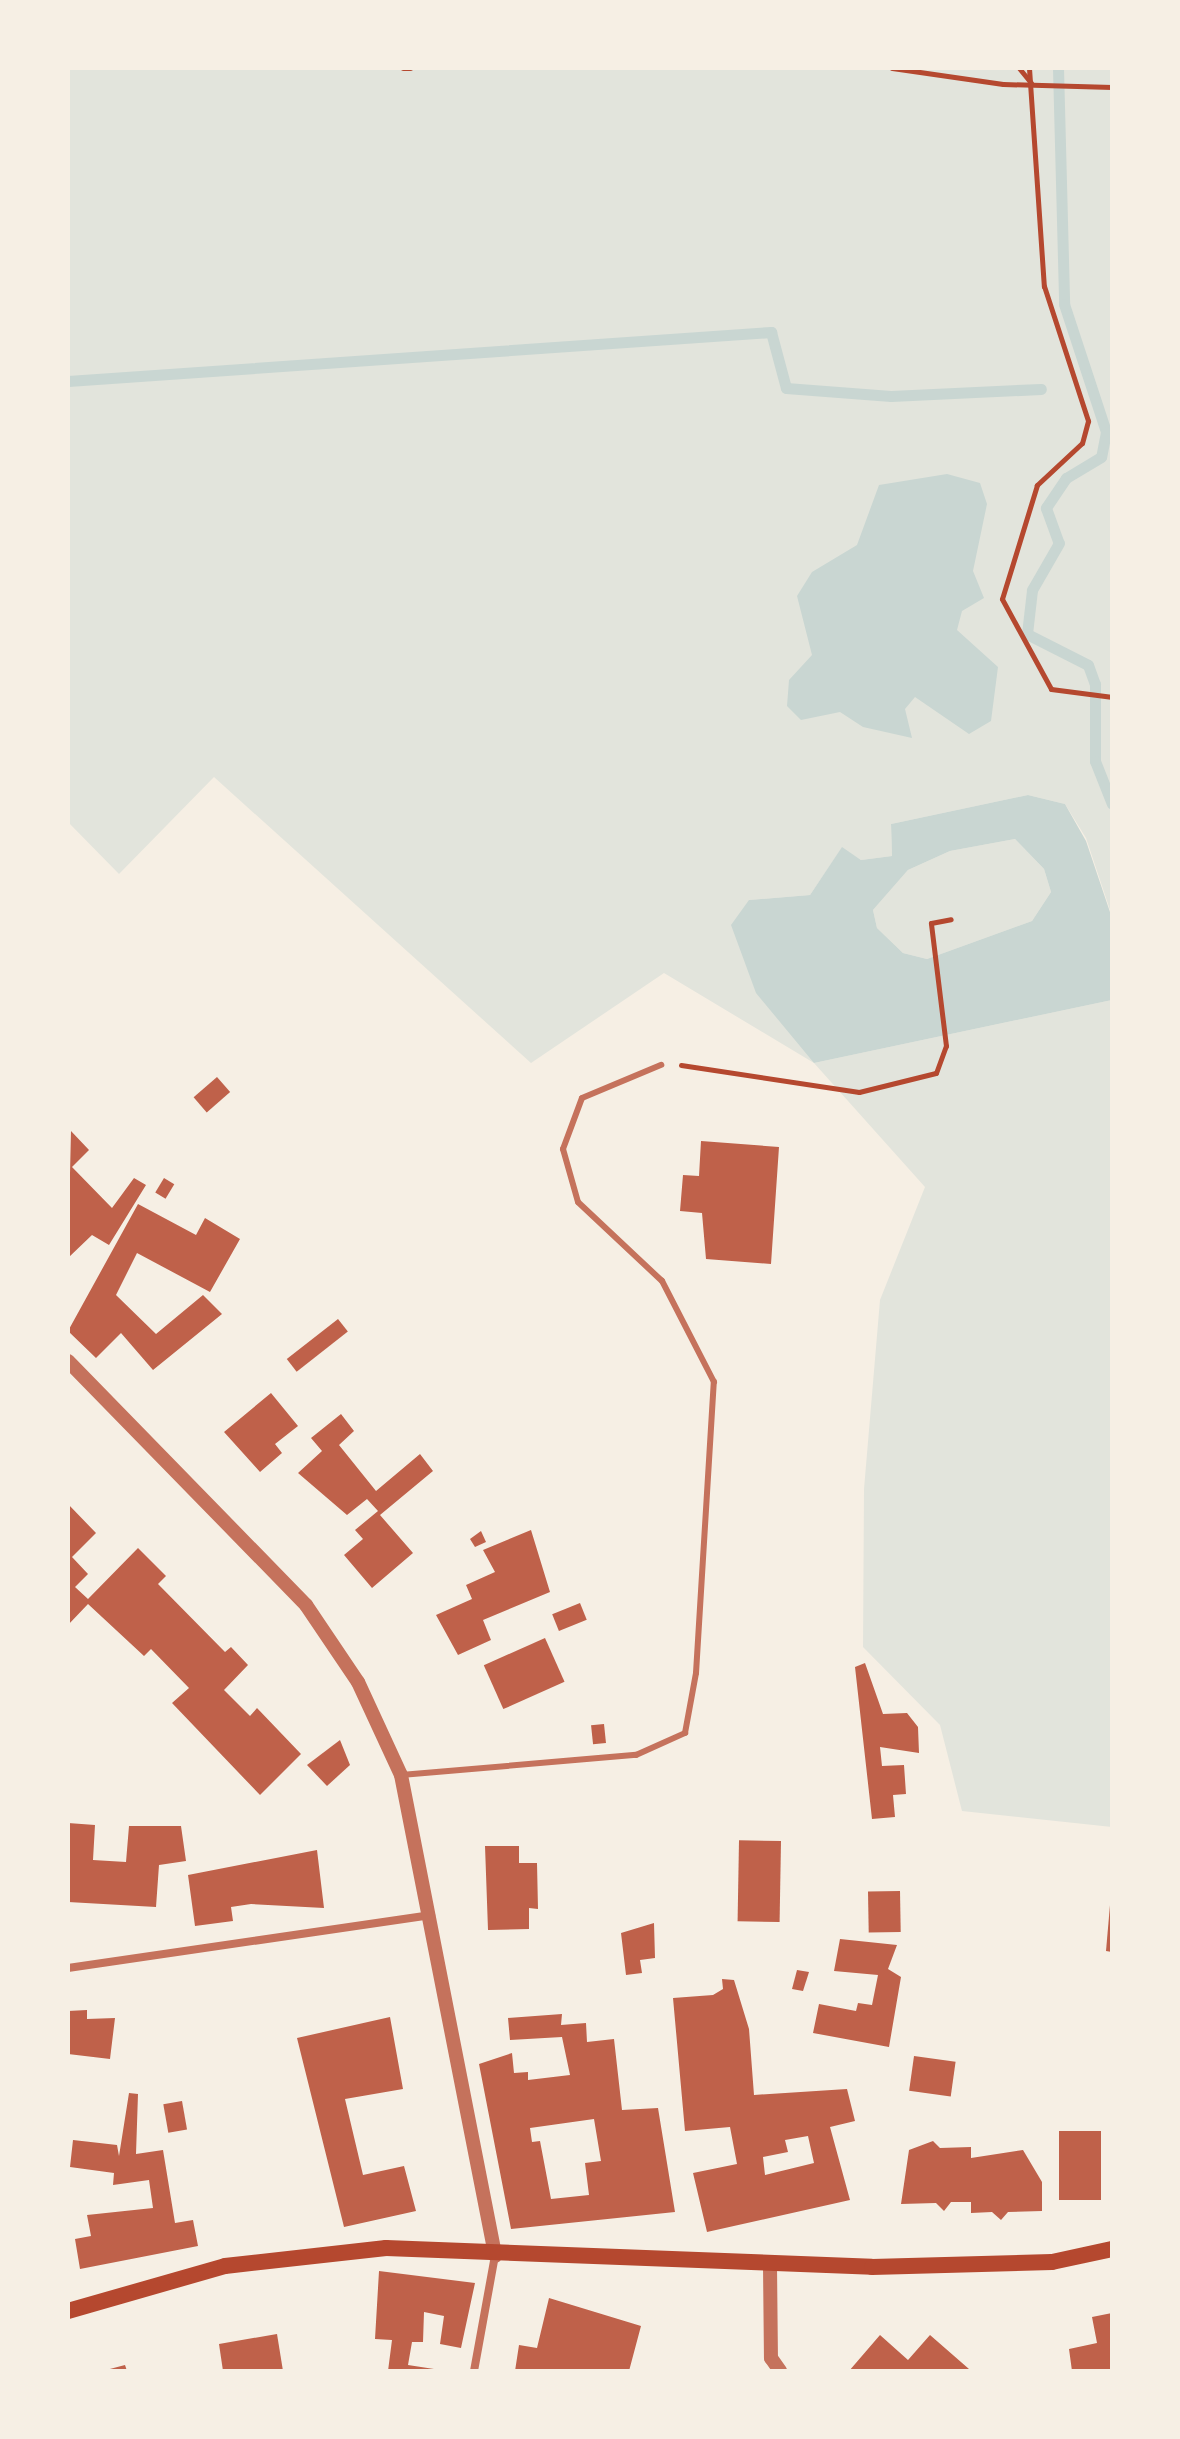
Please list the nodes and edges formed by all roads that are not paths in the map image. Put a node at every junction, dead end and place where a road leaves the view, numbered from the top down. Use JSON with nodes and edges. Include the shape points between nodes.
{"nodes":[{"id":1,"x":661,"y":1065,"type":"road end"},
{"id":2,"x":68,"y":1361,"type":"edge"},
{"id":3,"x":401,"y":1775,"type":"junction"},
{"id":4,"x":434,"y":1915,"type":"junction"},
{"id":5,"x":68,"y":1968,"type":"edge"},
{"id":6,"x":1112,"y":2249,"type":"edge"},
{"id":7,"x":495,"y":2256,"type":"junction"},
{"id":8,"x":770,"y":2266,"type":"junction"},
{"id":9,"x":68,"y":2311,"type":"edge"},
{"id":10,"x":474,"y":2371,"type":"edge"},
{"id":11,"x":780,"y":2371,"type":"edge"}],
"edges":[{"from":1,"to":3,"type":"lane","via":[[582,1098],[563,1149],[578,1202],[662,1281],[714,1382],[696,1673],[685,1733],[636,1755]]},
{"from":2,"to":3,"type":"street","via":[[306,1605],[358,1682]]},
{"from":3,"to":4,"type":"street"},
{"from":4,"to":5,"type":"street"},
{"from":4,"to":7,"type":"street"},
{"from":6,"to":8,"type":"main road","via":[[983,2266]]},
{"from":7,"to":8,"type":"main road"},
{"from":7,"to":9,"type":"main road","via":[[386,2248],[225,2266]]},
{"from":7,"to":10,"type":"street"},
{"from":8,"to":11,"type":"street","via":[[771,2358]]}]}
